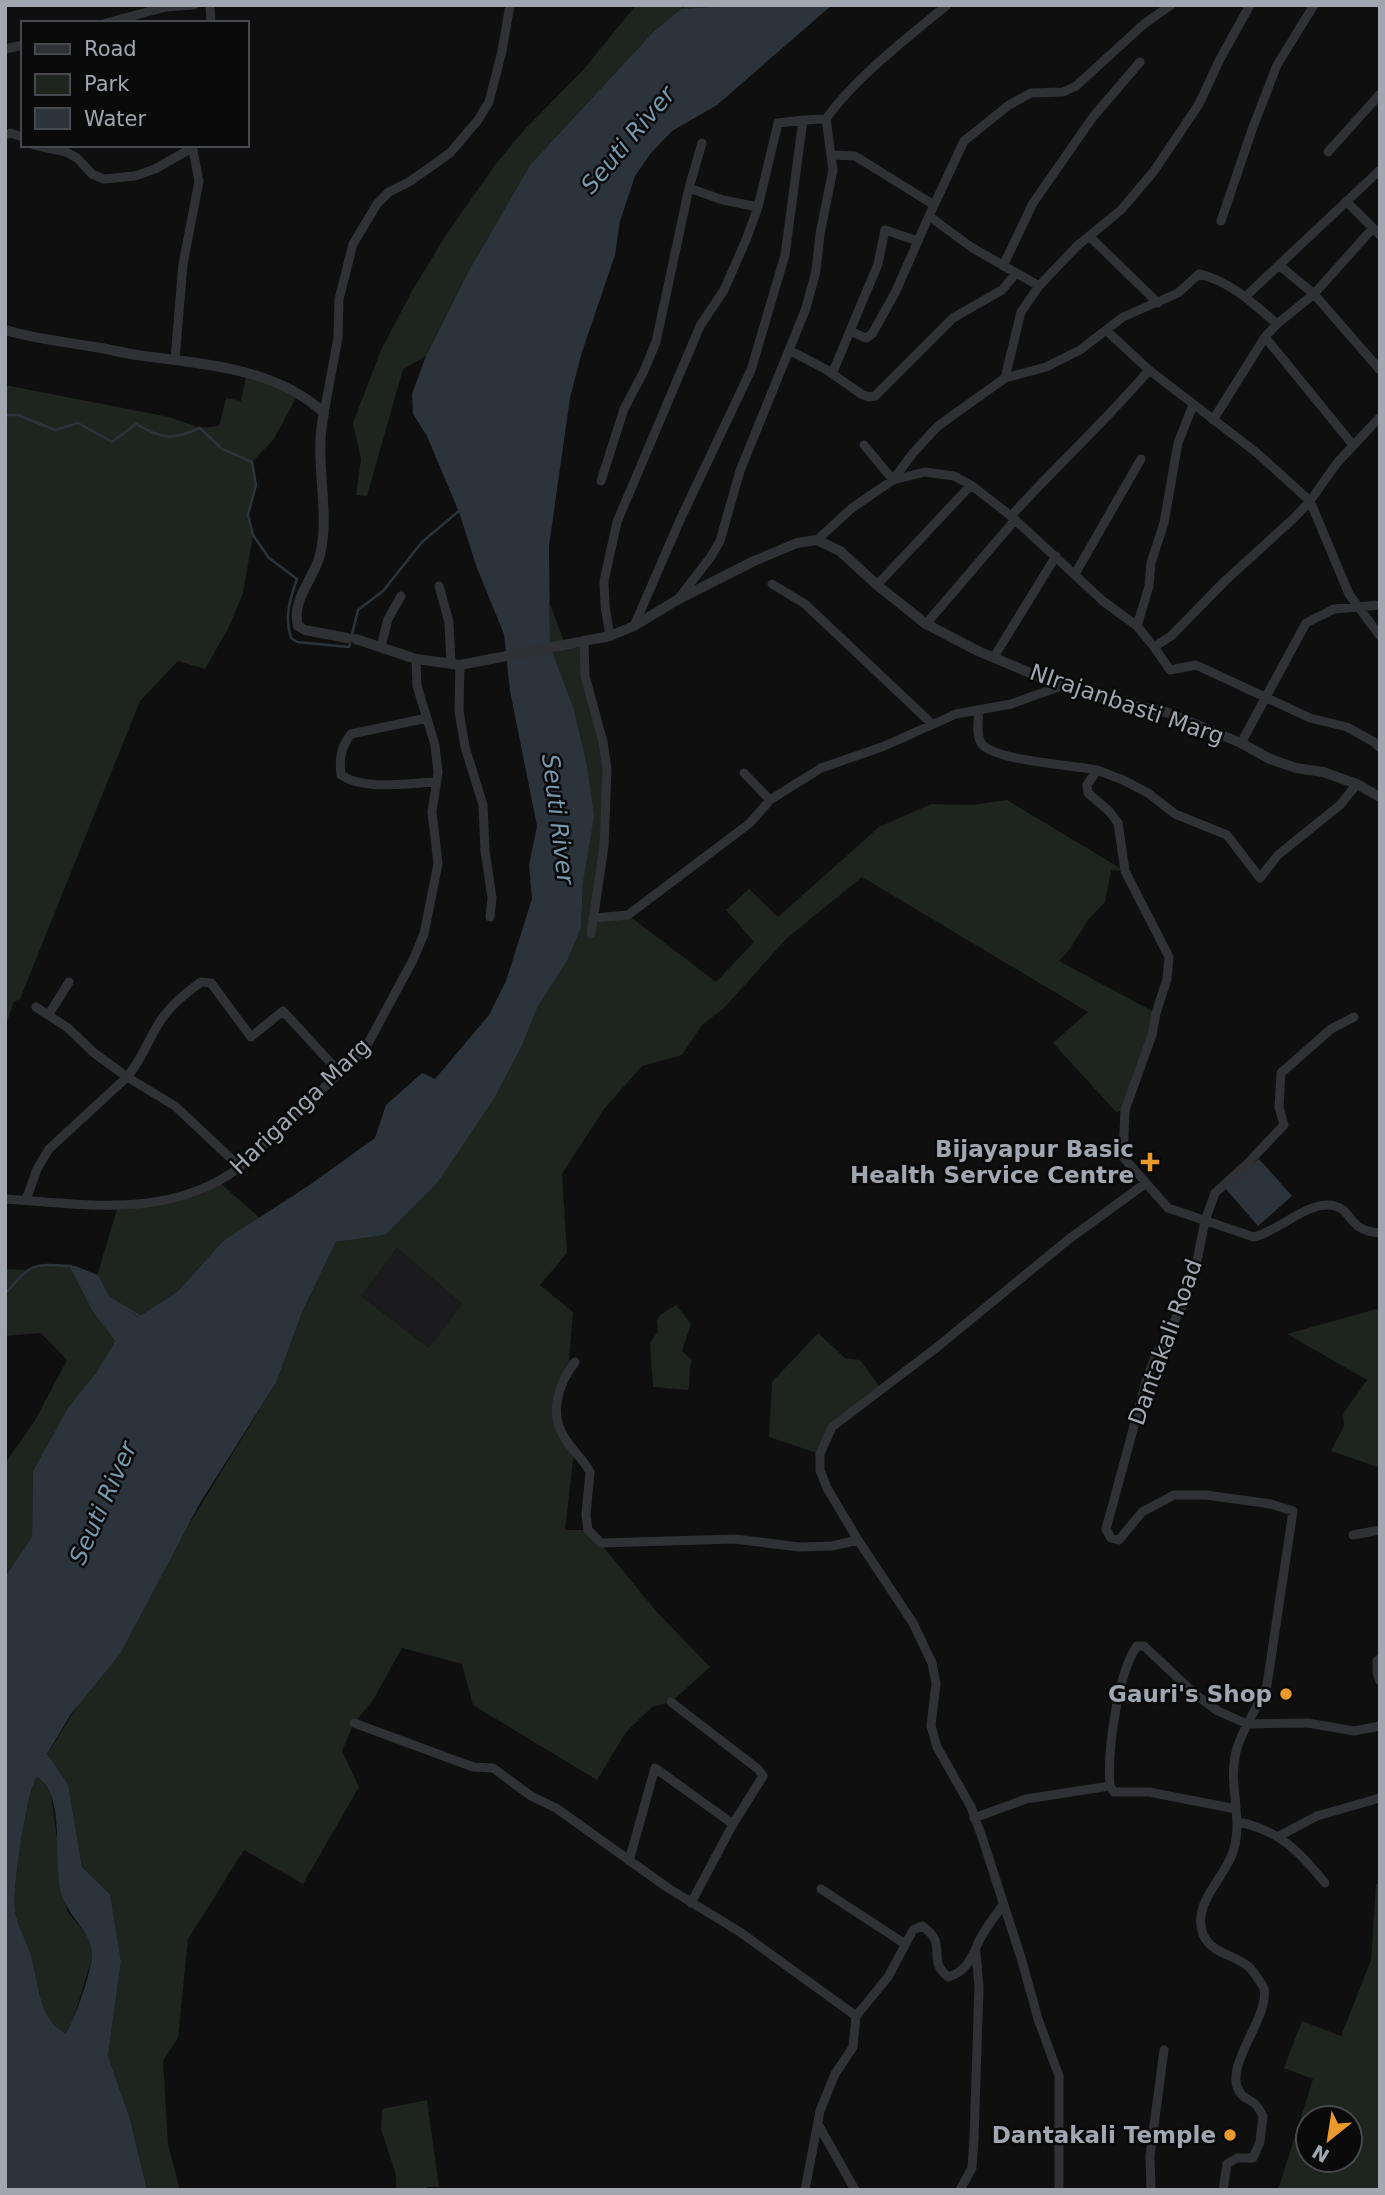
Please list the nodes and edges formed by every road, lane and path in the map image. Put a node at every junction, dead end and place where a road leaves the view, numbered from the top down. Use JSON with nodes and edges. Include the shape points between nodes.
{"nodes":[{"id":1,"x":194,"y":5,"type":"edge"},
{"id":2,"x":510,"y":5,"type":"edge"},
{"id":3,"x":947,"y":5,"type":"edge"},
{"id":4,"x":1171,"y":5,"type":"edge"},
{"id":5,"x":1250,"y":5,"type":"edge"},
{"id":6,"x":1314,"y":5,"type":"edge"},
{"id":7,"x":114,"y":21,"type":"edge"},
{"id":8,"x":1140,"y":62,"type":"dead end"},
{"id":9,"x":1380,"y":94,"type":"edge"},
{"id":10,"x":826,"y":119,"type":"junction"},
{"id":11,"x":803,"y":120,"type":"junction"},
{"id":12,"x":702,"y":143,"type":"dead end"},
{"id":13,"x":43,"y":147,"type":"edge"},
{"id":14,"x":190,"y":147,"type":"edge"},
{"id":15,"x":192,"y":147,"type":"edge"},
{"id":16,"x":1328,"y":152,"type":"dead end"},
{"id":17,"x":832,"y":155,"type":"junction"},
{"id":18,"x":1378,"y":175,"type":"edge"},
{"id":19,"x":689,"y":188,"type":"junction"},
{"id":20,"x":1346,"y":201,"type":"junction"},
{"id":21,"x":934,"y":205,"type":"junction"},
{"id":22,"x":758,"y":207,"type":"junction"},
{"id":23,"x":929,"y":216,"type":"junction"},
{"id":24,"x":1221,"y":221,"type":"dead end"},
{"id":25,"x":1376,"y":231,"type":"edge"},
{"id":26,"x":1089,"y":236,"type":"junction"},
{"id":27,"x":918,"y":242,"type":"junction"},
{"id":28,"x":1003,"y":266,"type":"junction"},
{"id":29,"x":1280,"y":266,"type":"junction"},
{"id":30,"x":1016,"y":273,"type":"junction"},
{"id":31,"x":1039,"y":286,"type":"junction"},
{"id":32,"x":1314,"y":294,"type":"junction"},
{"id":33,"x":1245,"y":297,"type":"junction"},
{"id":34,"x":1158,"y":303,"type":"junction"},
{"id":35,"x":1277,"y":324,"type":"junction"},
{"id":36,"x":5,"y":330,"type":"edge"},
{"id":37,"x":850,"y":331,"type":"junction"},
{"id":38,"x":1107,"y":331,"type":"junction"},
{"id":39,"x":1265,"y":337,"type":"junction"},
{"id":40,"x":790,"y":351,"type":"junction"},
{"id":41,"x":175,"y":359,"type":"junction"},
{"id":42,"x":1149,"y":370,"type":"junction"},
{"id":43,"x":1380,"y":370,"type":"edge"},
{"id":44,"x":832,"y":374,"type":"junction"},
{"id":45,"x":1004,"y":378,"type":"junction"},
{"id":46,"x":1192,"y":405,"type":"junction"},
{"id":47,"x":324,"y":413,"type":"junction"},
{"id":48,"x":1380,"y":417,"type":"edge"},
{"id":49,"x":1213,"y":420,"type":"junction"},
{"id":50,"x":864,"y":445,"type":"dead end"},
{"id":51,"x":1353,"y":445,"type":"junction"},
{"id":52,"x":1141,"y":459,"type":"dead end"},
{"id":53,"x":893,"y":480,"type":"junction"},
{"id":54,"x":601,"y":481,"type":"dead end"},
{"id":55,"x":971,"y":485,"type":"junction"},
{"id":56,"x":1310,"y":501,"type":"junction"},
{"id":57,"x":1013,"y":518,"type":"junction"},
{"id":58,"x":817,"y":540,"type":"junction"},
{"id":59,"x":1056,"y":556,"type":"junction"},
{"id":60,"x":1075,"y":574,"type":"junction"},
{"id":61,"x":772,"y":584,"type":"dead end"},
{"id":62,"x":877,"y":585,"type":"junction"},
{"id":63,"x":439,"y":586,"type":"dead end"},
{"id":64,"x":401,"y":596,"type":"dead end"},
{"id":65,"x":677,"y":600,"type":"junction"},
{"id":66,"x":1358,"y":605,"type":"junction"},
{"id":67,"x":1380,"y":605,"type":"edge"},
{"id":68,"x":926,"y":624,"type":"junction"},
{"id":69,"x":634,"y":626,"type":"junction"},
{"id":70,"x":1138,"y":626,"type":"junction"},
{"id":71,"x":610,"y":636,"type":"junction"},
{"id":72,"x":1380,"y":636,"type":"edge"},
{"id":73,"x":584,"y":640,"type":"junction"},
{"id":74,"x":381,"y":646,"type":"junction"},
{"id":75,"x":1154,"y":647,"type":"junction"},
{"id":76,"x":994,"y":657,"type":"junction"},
{"id":77,"x":416,"y":659,"type":"junction"},
{"id":78,"x":455,"y":665,"type":"junction"},
{"id":79,"x":1061,"y":685,"type":"junction"},
{"id":80,"x":1267,"y":697,"type":"junction"},
{"id":81,"x":979,"y":711,"type":"junction"},
{"id":82,"x":427,"y":719,"type":"junction"},
{"id":83,"x":932,"y":723,"type":"junction"},
{"id":84,"x":1241,"y":743,"type":"junction"},
{"id":85,"x":1380,"y":748,"type":"edge"},
{"id":86,"x":1097,"y":770,"type":"junction"},
{"id":87,"x":744,"y":773,"type":"dead end"},
{"id":88,"x":436,"y":782,"type":"junction"},
{"id":89,"x":1357,"y":784,"type":"junction"},
{"id":90,"x":1380,"y":797,"type":"edge"},
{"id":91,"x":770,"y":800,"type":"junction"},
{"id":92,"x":490,"y":917,"type":"dead end"},
{"id":93,"x":595,"y":918,"type":"junction"},
{"id":94,"x":592,"y":934,"type":"dead end"},
{"id":95,"x":69,"y":982,"type":"dead end"},
{"id":96,"x":36,"y":1007,"type":"dead end"},
{"id":97,"x":49,"y":1014,"type":"junction"},
{"id":98,"x":1354,"y":1017,"type":"dead end"},
{"id":99,"x":340,"y":1073,"type":"junction"},
{"id":100,"x":127,"y":1077,"type":"junction"},
{"id":101,"x":240,"y":1167,"type":"junction"},
{"id":102,"x":1146,"y":1183,"type":"junction"},
{"id":103,"x":5,"y":1199,"type":"edge"},
{"id":104,"x":26,"y":1200,"type":"junction"},
{"id":105,"x":1205,"y":1222,"type":"junction"},
{"id":106,"x":1380,"y":1233,"type":"edge"},
{"id":107,"x":575,"y":1362,"type":"dead end"},
{"id":108,"x":1380,"y":1530,"type":"edge"},
{"id":109,"x":1353,"y":1535,"type":"dead end"},
{"id":110,"x":858,"y":1540,"type":"junction"},
{"id":111,"x":1380,"y":1658,"type":"edge"},
{"id":112,"x":1380,"y":1681,"type":"edge"},
{"id":113,"x":671,"y":1702,"type":"dead end"},
{"id":114,"x":354,"y":1723,"type":"dead end"},
{"id":115,"x":1247,"y":1724,"type":"junction"},
{"id":116,"x":1380,"y":1726,"type":"edge"},
{"id":117,"x":1110,"y":1786,"type":"junction"},
{"id":118,"x":1380,"y":1798,"type":"edge"},
{"id":119,"x":1236,"y":1808,"type":"junction"},
{"id":120,"x":974,"y":1818,"type":"junction"},
{"id":121,"x":1238,"y":1822,"type":"junction"},
{"id":122,"x":733,"y":1824,"type":"junction"},
{"id":123,"x":1279,"y":1836,"type":"junction"},
{"id":124,"x":629,"y":1861,"type":"junction"},
{"id":125,"x":1325,"y":1883,"type":"dead end"},
{"id":126,"x":821,"y":1889,"type":"dead end"},
{"id":127,"x":691,"y":1903,"type":"junction"},
{"id":128,"x":1003,"y":1905,"type":"junction"},
{"id":129,"x":905,"y":1944,"type":"junction"},
{"id":130,"x":976,"y":1953,"type":"junction"},
{"id":131,"x":856,"y":2016,"type":"junction"},
{"id":132,"x":1164,"y":2050,"type":"dead end"},
{"id":133,"x":818,"y":2124,"type":"junction"},
{"id":134,"x":805,"y":2190,"type":"edge"},
{"id":135,"x":855,"y":2190,"type":"edge"},
{"id":136,"x":960,"y":2190,"type":"edge"},
{"id":137,"x":1059,"y":2190,"type":"edge"},
{"id":138,"x":1151,"y":2190,"type":"edge"},
{"id":139,"x":1223,"y":2190,"type":"edge"}],
"edges":[{"from":1,"to":7,"type":"street"},
{"from":2,"to":47,"type":"street","via":[[489,102],[478,120],[450,153],[377,204],[354,244],[339,299],[338,338]]},
{"from":3,"to":10,"type":"street","via":[[857,84]]},
{"from":4,"to":21,"type":"street","via":[[1076,86],[1063,92],[1031,93],[964,141]]},
{"from":5,"to":26,"type":"street","via":[[1199,104],[1153,171],[1121,210]]},
{"from":6,"to":24,"type":"street","via":[[1277,65]]},
{"from":8,"to":28,"type":"street","via":[[1093,117],[1033,202]]},
{"from":9,"to":16,"type":"street"},
{"from":10,"to":11,"type":"street"},
{"from":10,"to":17,"type":"street"},
{"from":11,"to":22,"type":"street","via":[[778,123]]},
{"from":11,"to":69,"type":"street","via":[[785,255],[751,370]]},
{"from":12,"to":19,"type":"street"},
{"from":13,"to":14,"type":"street","via":[[66,152],[104,179],[155,169]]},
{"from":15,"to":41,"type":"street","via":[[199,181],[183,264]]},
{"from":17,"to":21,"type":"street","via":[[855,156]]},
{"from":17,"to":40,"type":"street","via":[[834,170],[816,271]]},
{"from":18,"to":20,"type":"street"},
{"from":19,"to":22,"type":"street"},
{"from":19,"to":54,"type":"street","via":[[656,342],[624,408]]},
{"from":20,"to":25,"type":"street"},
{"from":20,"to":29,"type":"street"},
{"from":21,"to":23,"type":"street"},
{"from":22,"to":71,"type":"street","via":[[724,290],[699,326],[617,522],[604,581]]},
{"from":23,"to":27,"type":"street"},
{"from":23,"to":28,"type":"street"},
{"from":25,"to":32,"type":"street"},
{"from":26,"to":31,"type":"street"},
{"from":26,"to":34,"type":"street"},
{"from":27,"to":37,"type":"street","via":[[872,334],[866,338]]},
{"from":27,"to":37,"type":"street","via":[[885,230],[878,264]]},
{"from":28,"to":30,"type":"street"},
{"from":29,"to":32,"type":"street"},
{"from":29,"to":33,"type":"street"},
{"from":30,"to":31,"type":"street"},
{"from":30,"to":44,"type":"street","via":[[1002,290],[953,318],[875,396],[861,394]]},
{"from":31,"to":45,"type":"street","via":[[1021,312]]},
{"from":32,"to":35,"type":"street"},
{"from":32,"to":43,"type":"street"},
{"from":33,"to":34,"type":"street","via":[[1216,278],[1199,274]]},
{"from":33,"to":35,"type":"street"},
{"from":34,"to":38,"type":"street","via":[[1123,317]]},
{"from":35,"to":39,"type":"street"},
{"from":36,"to":41,"type":"street","via":[[36,339]]},
{"from":37,"to":44,"type":"street"},
{"from":38,"to":42,"type":"street"},
{"from":38,"to":45,"type":"street","via":[[1046,367]]},
{"from":39,"to":49,"type":"street"},
{"from":39,"to":51,"type":"street"},
{"from":40,"to":44,"type":"street"},
{"from":40,"to":65,"type":"street","via":[[740,471],[720,541]]},
{"from":41,"to":47,"type":"street","via":[[258,376],[287,387]]},
{"from":42,"to":46,"type":"street"},
{"from":42,"to":57,"type":"street"},
{"from":45,"to":53,"type":"street","via":[[938,426]]},
{"from":46,"to":49,"type":"street"},
{"from":46,"to":70,"type":"street","via":[[1178,443]]},
{"from":47,"to":74,"type":"street","via":[[319,434],[320,555],[298,601],[298,626]]},
{"from":48,"to":51,"type":"street"},
{"from":49,"to":56,"type":"street"},
{"from":50,"to":53,"type":"street"},
{"from":51,"to":56,"type":"street"},
{"from":52,"to":60,"type":"street"},
{"from":53,"to":55,"type":"street","via":[[925,472],[954,476]]},
{"from":53,"to":58,"type":"street"},
{"from":55,"to":57,"type":"street"},
{"from":55,"to":62,"type":"street"},
{"from":56,"to":66,"type":"street","via":[[1349,594]]},
{"from":56,"to":75,"type":"street","via":[[1171,636]]},
{"from":57,"to":59,"type":"street"},
{"from":57,"to":68,"type":"street"},
{"from":58,"to":62,"type":"street","name":"NIrajanbasti Marg","via":[[840,551]]},
{"from":58,"to":65,"type":"street","via":[[754,561]]},
{"from":59,"to":60,"type":"street"},
{"from":59,"to":76,"type":"street"},
{"from":60,"to":70,"type":"street"},
{"from":61,"to":83,"type":"street","via":[[805,604]]},
{"from":62,"to":68,"type":"street","name":"NIrajanbasti Marg"},
{"from":63,"to":78,"type":"street"},
{"from":64,"to":74,"type":"street","via":[[388,619]]},
{"from":65,"to":69,"type":"street"},
{"from":66,"to":67,"type":"street"},
{"from":66,"to":72,"type":"street"},
{"from":66,"to":80,"type":"street","via":[[1334,609],[1306,623]]},
{"from":68,"to":76,"type":"street","name":"NIrajanbasti Marg"},
{"from":69,"to":71,"type":"street"},
{"from":70,"to":75,"type":"street"},
{"from":71,"to":73,"type":"street"},
{"from":73,"to":78,"type":"street"},
{"from":73,"to":93,"type":"street","via":[[584,676],[607,769]]},
{"from":74,"to":77,"type":"street"},
{"from":75,"to":80,"type":"street","via":[[1170,670],[1196,665]]},
{"from":76,"to":79,"type":"street","name":"NIrajanbasti Marg"},
{"from":77,"to":78,"type":"street"},
{"from":77,"to":82,"type":"street","name":"Hariganga Marg","via":[[417,686]]},
{"from":78,"to":92,"type":"street","via":[[465,747],[483,804]]},
{"from":79,"to":81,"type":"street"},
{"from":79,"to":84,"type":"street","name":"NIrajanbasti Marg","via":[[1120,704],[1166,712]]},
{"from":80,"to":84,"type":"street"},
{"from":80,"to":85,"type":"street","via":[[1310,718],[1347,727]]},
{"from":81,"to":83,"type":"street"},
{"from":81,"to":86,"type":"street","via":[[978,735],[982,746],[994,753]]},
{"from":82,"to":88,"type":"street","name":"Hariganga Marg","via":[[435,745]]},
{"from":82,"to":88,"type":"street","via":[[351,734],[342,746],[339,764],[341,775],[350,781]]},
{"from":83,"to":91,"type":"street","via":[[821,768]]},
{"from":84,"to":89,"type":"street","name":"NIrajanbasti Marg","via":[[1270,759]]},
{"from":86,"to":89,"type":"street","via":[[1148,793],[1175,814],[1227,835],[1260,878],[1278,855],[1340,805]]},
{"from":86,"to":102,"type":"street","via":[[1088,793],[1118,823],[1125,871],[1169,957],[1152,1035],[1125,1111],[1123,1157]]},
{"from":87,"to":91,"type":"street"},
{"from":88,"to":99,"type":"street","name":"Hariganga Marg","via":[[432,812],[438,864],[424,934],[375,1033]]},
{"from":89,"to":90,"type":"street","name":"NIrajanbasti Marg"},
{"from":91,"to":93,"type":"street","via":[[750,823],[628,915]]},
{"from":93,"to":94,"type":"street"},
{"from":95,"to":97,"type":"street"},
{"from":96,"to":97,"type":"street"},
{"from":97,"to":100,"type":"street"},
{"from":98,"to":105,"type":"street","via":[[1331,1029],[1281,1073],[1279,1108],[1284,1125],[1215,1193]]},
{"from":99,"to":100,"type":"street","via":[[283,1011],[251,1037],[211,982],[201,982],[162,1019]]},
{"from":99,"to":101,"type":"street","name":"Hariganga Marg"},
{"from":100,"to":101,"type":"street","via":[[175,1106]]},
{"from":100,"to":104,"type":"street","via":[[49,1149]]},
{"from":101,"to":104,"type":"street","name":"Hariganga Marg","via":[[219,1182],[153,1203],[118,1206]]},
{"from":102,"to":105,"type":"street","via":[[1168,1208]]},
{"from":102,"to":110,"type":"street","via":[[832,1427],[820,1454],[820,1470]]},
{"from":103,"to":104,"type":"street","name":"Hariganga Marg"},
{"from":105,"to":106,"type":"street","via":[[1254,1237],[1325,1204],[1338,1206],[1365,1231]]},
{"from":105,"to":115,"type":"street","name":"Dantakali Road","via":[[1184,1303],[1146,1381],[1106,1529],[1111,1538],[1119,1540],[1142,1512],[1174,1495],[1206,1495],[1293,1511],[1267,1685]]},
{"from":107,"to":110,"type":"street","via":[[558,1391],[556,1404],[563,1437],[590,1472],[588,1531],[601,1543],[735,1539],[799,1547]]},
{"from":108,"to":109,"type":"street"},
{"from":110,"to":120,"type":"street","via":[[913,1623],[932,1663],[936,1684],[930,1726]]},
{"from":111,"to":112,"type":"street"},
{"from":113,"to":122,"type":"street","via":[[763,1776]]},
{"from":114,"to":124,"type":"street","via":[[473,1767],[493,1768]]},
{"from":115,"to":116,"type":"street","via":[[1308,1723],[1354,1731]]},
{"from":115,"to":117,"type":"street","via":[[1207,1703],[1144,1646],[1137,1646],[1117,1700]]},
{"from":115,"to":119,"type":"street","name":"Dantakali Road","via":[[1236,1754]]},
{"from":117,"to":119,"type":"street","via":[[1114,1792],[1149,1792]]},
{"from":117,"to":120,"type":"street","via":[[1026,1799]]},
{"from":118,"to":123,"type":"street","via":[[1317,1816]]},
{"from":119,"to":121,"type":"street","name":"Dantakali Road"},
{"from":120,"to":128,"type":"street"},
{"from":121,"to":123,"type":"street"},
{"from":121,"to":139,"type":"street","name":"Dantakali Road","via":[[1231,1857],[1199,1919],[1214,1949],[1250,1968],[1264,1988],[1263,2010],[1242,2052],[1237,2085],[1241,2095],[1264,2116],[1253,2158],[1237,2158],[1227,2164]]},
{"from":122,"to":124,"type":"street","via":[[655,1768]]},
{"from":122,"to":127,"type":"street"},
{"from":123,"to":125,"type":"street"},
{"from":124,"to":127,"type":"street"},
{"from":126,"to":129,"type":"street"},
{"from":127,"to":131,"type":"street","via":[[740,1932]]},
{"from":128,"to":130,"type":"street"},
{"from":128,"to":137,"type":"street","via":[[1059,2076]]},
{"from":129,"to":130,"type":"street","via":[[913,1930],[922,1926],[934,1934],[936,1958],[948,1977],[958,1974]]},
{"from":129,"to":131,"type":"street","via":[[888,1977]]},
{"from":130,"to":136,"type":"street","via":[[974,2139],[972,2168]]},
{"from":131,"to":133,"type":"street","via":[[853,2047],[824,2098]]},
{"from":132,"to":138,"type":"street","via":[[1150,2156]]},
{"from":133,"to":134,"type":"street"},
{"from":133,"to":135,"type":"street"}]}
